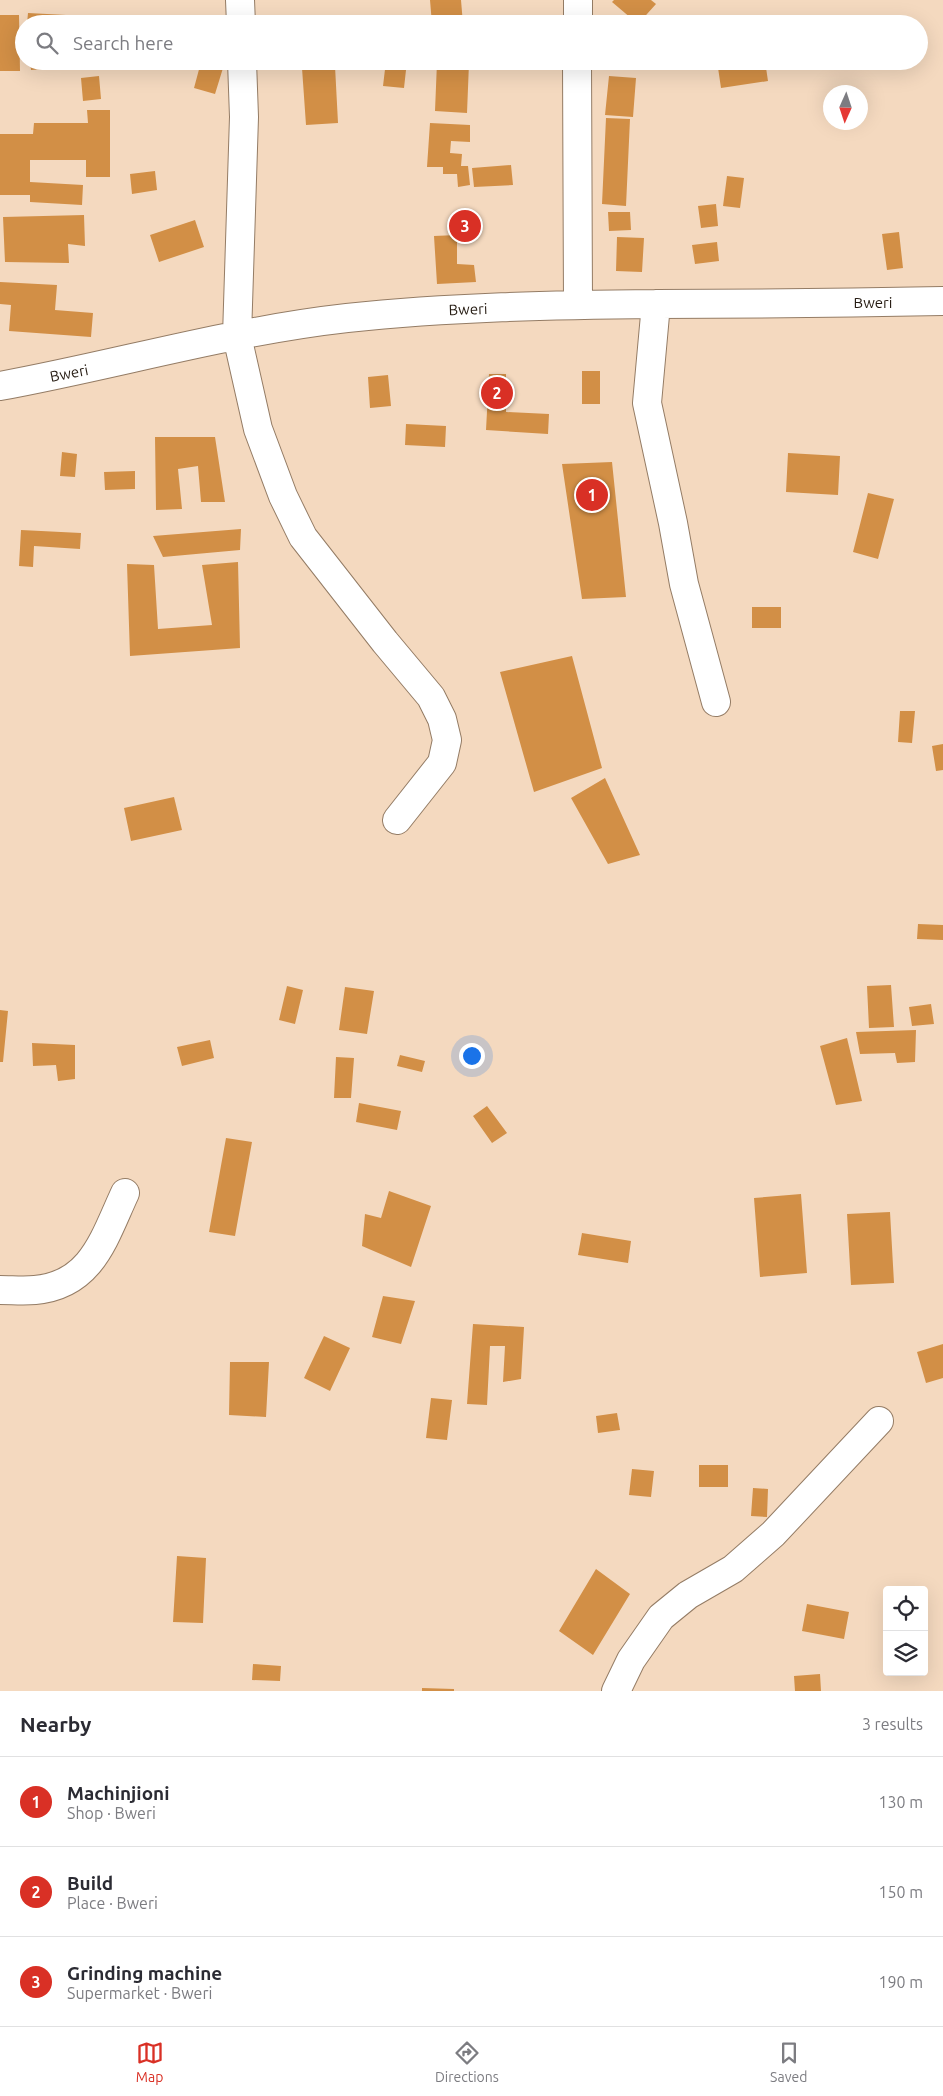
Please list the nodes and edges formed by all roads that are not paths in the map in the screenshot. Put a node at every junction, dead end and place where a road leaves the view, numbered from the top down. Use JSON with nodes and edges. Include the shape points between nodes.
{"nodes":[{"id":1,"x":240,"y":0,"type":"edge"},
{"id":2,"x":578,"y":0,"type":"edge"},
{"id":3,"x":241,"y":15,"type":"edge"},
{"id":4,"x":578,"y":15,"type":"edge"},
{"id":5,"x":242,"y":70,"type":"edge"},
{"id":6,"x":577,"y":70,"type":"edge"},
{"id":7,"x":943,"y":301,"type":"edge"},
{"id":8,"x":578,"y":304,"type":"junction"},
{"id":9,"x":656,"y":304,"type":"junction"},
{"id":10,"x":237,"y":336,"type":"junction"},
{"id":11,"x":0,"y":386,"type":"edge"},
{"id":12,"x":716,"y":702,"type":"dead end"},
{"id":13,"x":397,"y":820,"type":"dead end"},
{"id":14,"x":125,"y":1193,"type":"dead end"},
{"id":15,"x":0,"y":1290,"type":"edge"},
{"id":16,"x":879,"y":1421,"type":"dead end"},
{"id":17,"x":616,"y":1691,"type":"edge"}],
"edges":[{"from":1,"to":3,"type":"street"},
{"from":2,"to":4,"type":"street"},
{"from":5,"to":10,"type":"street","via":[[244,117]]},
{"from":6,"to":8,"type":"street"},
{"from":7,"to":9,"type":"street","name":"Bweri"},
{"from":8,"to":9,"type":"street","name":"Bweri"},
{"from":8,"to":10,"type":"street","name":"Bweri","via":[[416,311],[343,318]]},
{"from":9,"to":12,"type":"street","via":[[646,403],[684,584]]},
{"from":10,"to":11,"type":"street","name":"Bweri"},
{"from":10,"to":13,"type":"street","via":[[258,429],[282,496],[303,537],[431,697],[442,719],[447,740],[442,764]]},
{"from":14,"to":15,"type":"street","via":[[88,1266],[69,1281],[36,1290]]},
{"from":16,"to":17,"type":"street","via":[[773,1534],[733,1569],[688,1595],[661,1618],[631,1660]]}]}
